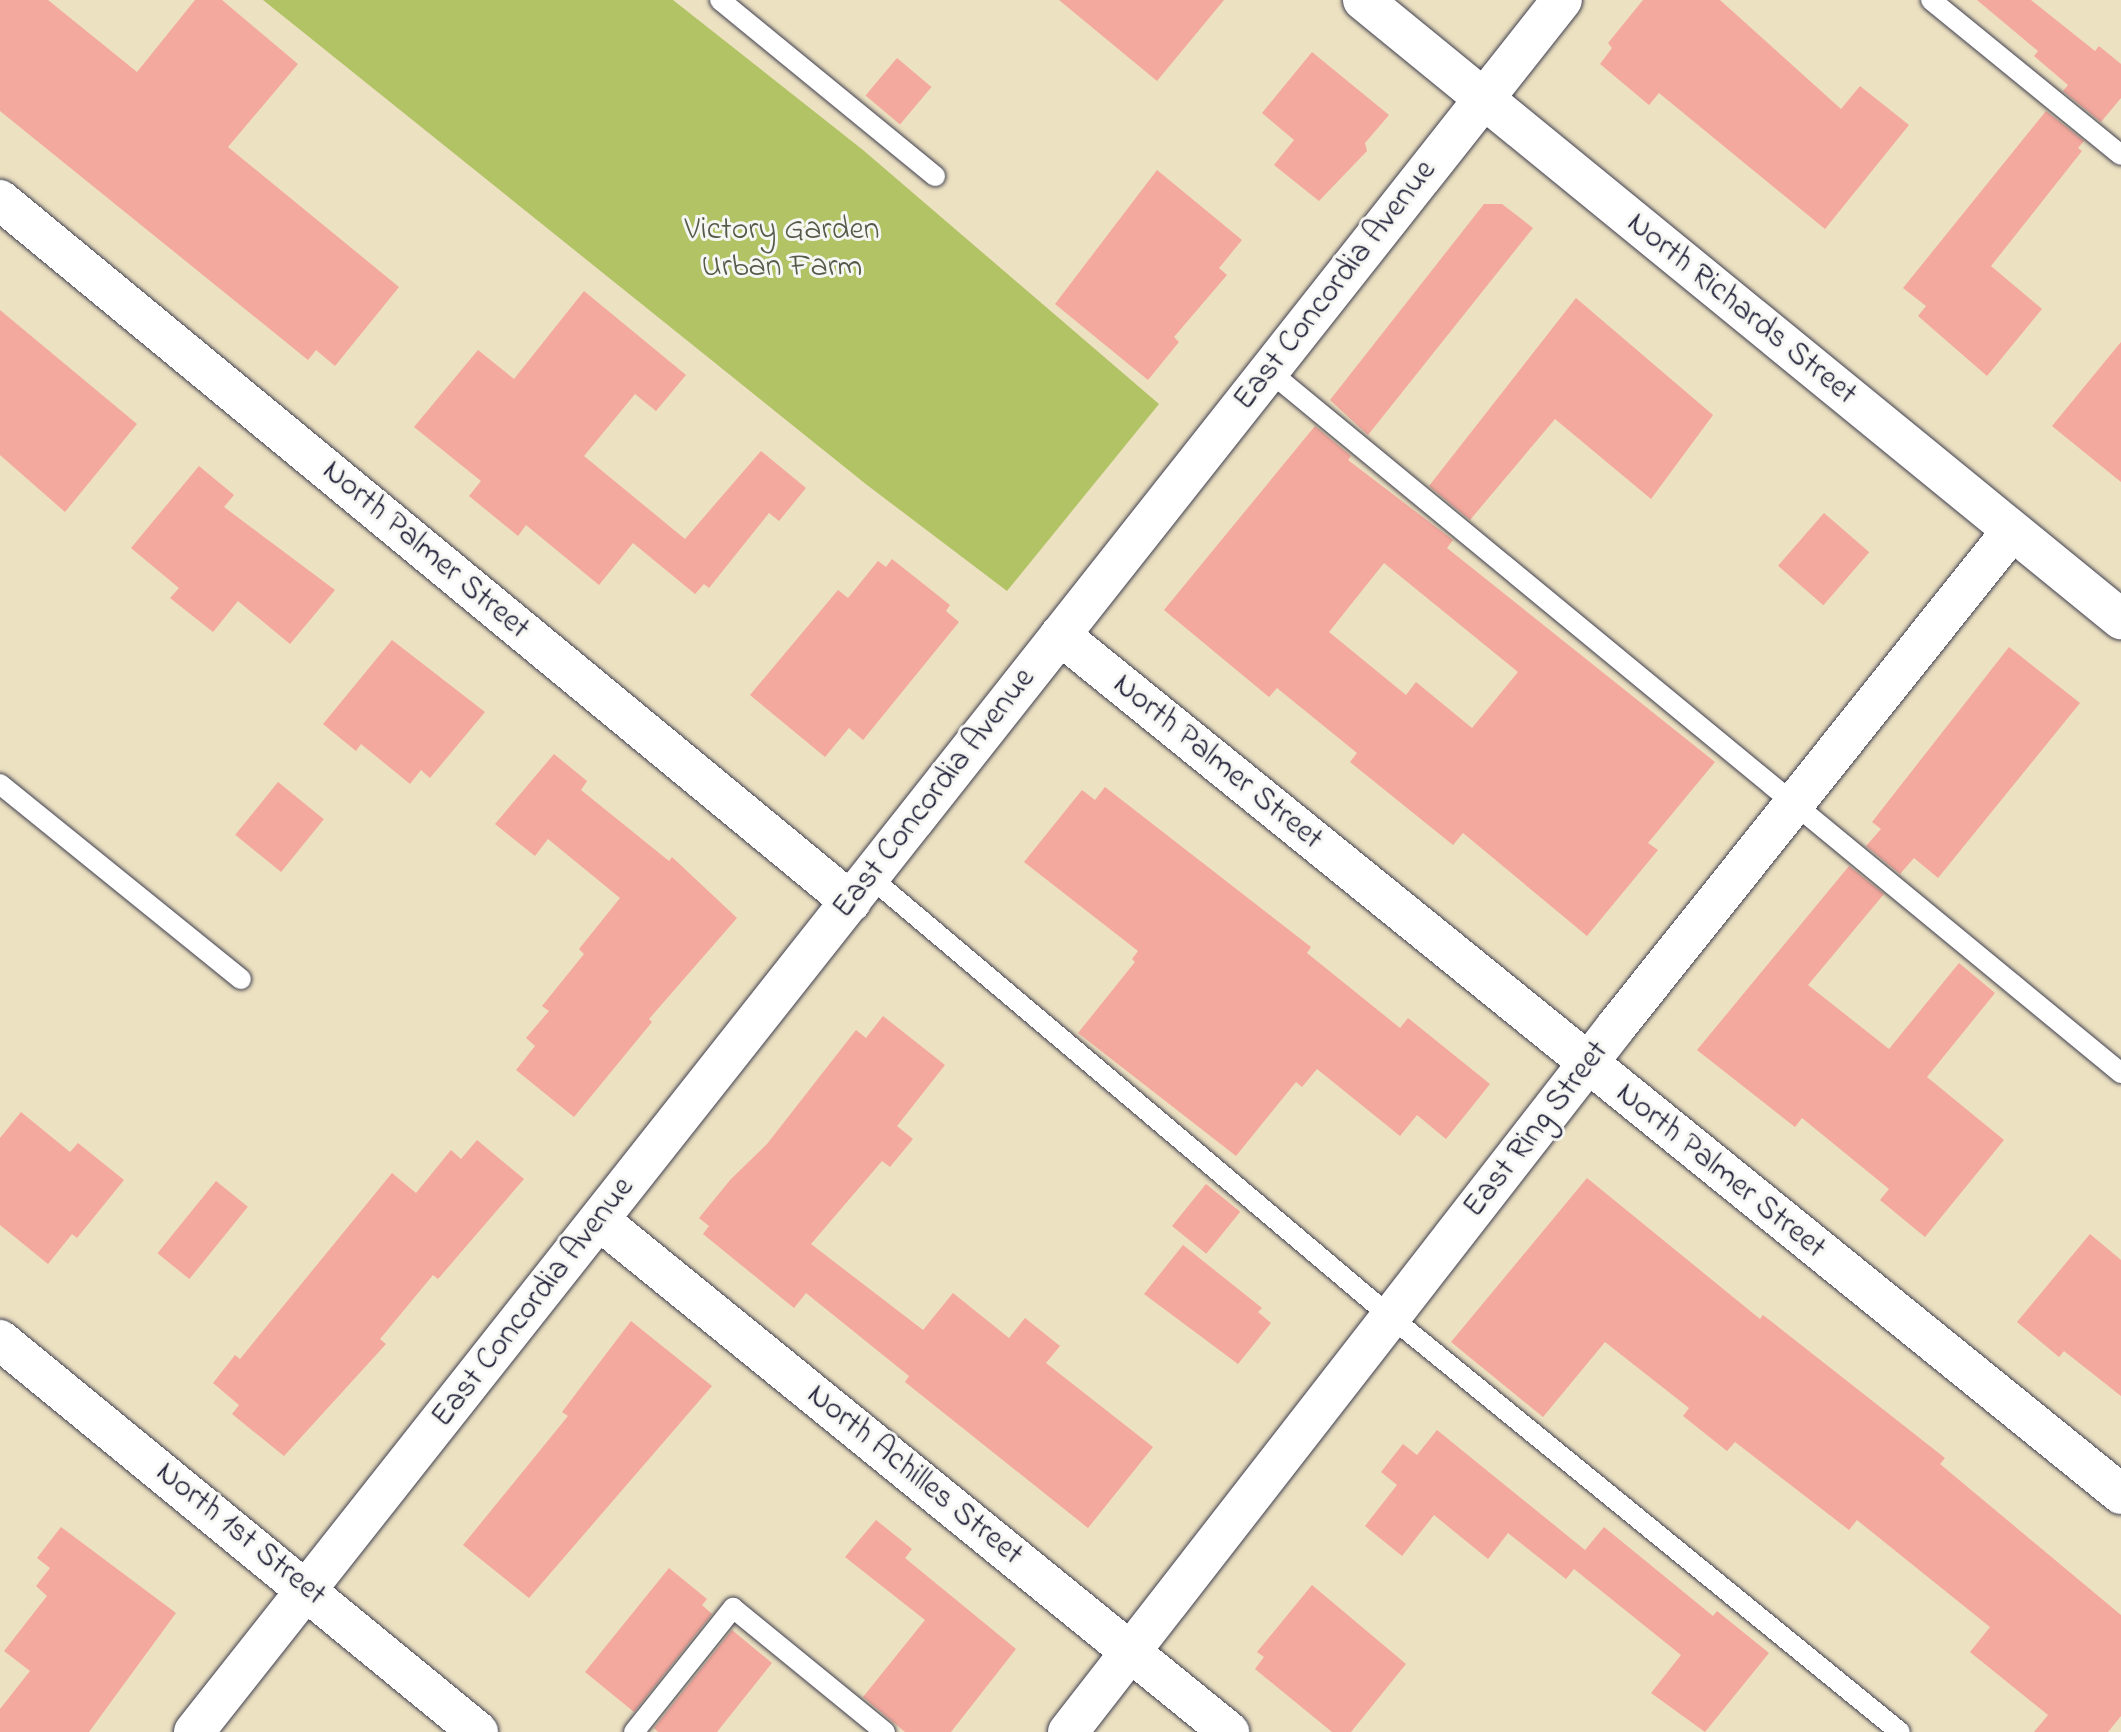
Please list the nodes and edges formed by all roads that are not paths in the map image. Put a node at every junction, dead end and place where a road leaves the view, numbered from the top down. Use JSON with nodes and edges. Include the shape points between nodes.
{"nodes":[{"id":1,"x":720,"y":0,"type":"edge"},
{"id":2,"x":1363,"y":0,"type":"edge"},
{"id":3,"x":1562,"y":0,"type":"edge"},
{"id":4,"x":1931,"y":0,"type":"edge"},
{"id":5,"x":1483,"y":99,"type":"junction"},
{"id":6,"x":2121,"y":155,"type":"edge"},
{"id":7,"x":935,"y":176,"type":"dead end"},
{"id":8,"x":0,"y":200,"type":"edge"},
{"id":9,"x":1269,"y":371,"type":"junction"},
{"id":10,"x":2011,"y":532,"type":"junction"},
{"id":11,"x":2121,"y":619,"type":"edge"},
{"id":12,"x":1060,"y":635,"type":"junction"},
{"id":13,"x":0,"y":784,"type":"edge"},
{"id":14,"x":1793,"y":804,"type":"junction"},
{"id":15,"x":861,"y":889,"type":"junction"},
{"id":16,"x":241,"y":979,"type":"dead end"},
{"id":17,"x":1587,"y":1064,"type":"junction"},
{"id":18,"x":2121,"y":1073,"type":"edge"},
{"id":19,"x":599,"y":1220,"type":"junction"},
{"id":20,"x":1392,"y":1318,"type":"junction"},
{"id":21,"x":0,"y":1340,"type":"edge"},
{"id":22,"x":2121,"y":1494,"type":"edge"},
{"id":23,"x":309,"y":1589,"type":"junction"},
{"id":24,"x":1131,"y":1651,"type":"junction"},
{"id":25,"x":194,"y":1732,"type":"edge"},
{"id":26,"x":478,"y":1732,"type":"edge"},
{"id":27,"x":634,"y":1732,"type":"edge"},
{"id":28,"x":885,"y":1732,"type":"edge"},
{"id":29,"x":1068,"y":1732,"type":"edge"},
{"id":30,"x":1229,"y":1732,"type":"edge"},
{"id":31,"x":1900,"y":1732,"type":"edge"}],
"edges":[{"from":1,"to":7,"type":"lane"},
{"from":2,"to":5,"type":"street","name":"North Richards Street"},
{"from":3,"to":5,"type":"street","name":"East Concordia Avenue"},
{"from":4,"to":6,"type":"lane"},
{"from":5,"to":9,"type":"street","name":"East Concordia Avenue"},
{"from":5,"to":10,"type":"street","name":"North Richards Street"},
{"from":8,"to":15,"type":"street","name":"North Palmer Street"},
{"from":9,"to":12,"type":"street","name":"East Concordia Avenue"},
{"from":9,"to":14,"type":"lane"},
{"from":10,"to":11,"type":"street","name":"North Richards Street"},
{"from":10,"to":14,"type":"street","name":"East Ring Street"},
{"from":12,"to":15,"type":"street","name":"East Concordia Avenue"},
{"from":12,"to":17,"type":"street","name":"North Palmer Street"},
{"from":13,"to":16,"type":"lane"},
{"from":14,"to":17,"type":"street","name":"East Ring Street"},
{"from":14,"to":18,"type":"lane"},
{"from":15,"to":19,"type":"street","name":"East Concordia Avenue"},
{"from":15,"to":20,"type":"lane"},
{"from":17,"to":20,"type":"street","name":"East Ring Street"},
{"from":17,"to":22,"type":"street","name":"North Palmer Street"},
{"from":19,"to":23,"type":"street","name":"East Concordia Avenue"},
{"from":19,"to":24,"type":"street","name":"North Achilles Street"},
{"from":20,"to":24,"type":"street","name":"East Ring Street"},
{"from":20,"to":31,"type":"lane"},
{"from":21,"to":23,"type":"street","name":"North 1st Street"},
{"from":23,"to":25,"type":"street","name":"East Concordia Avenue"},
{"from":23,"to":26,"type":"street","name":"North 1st Street"},
{"from":24,"to":29,"type":"street","name":"East Ring Street"},
{"from":24,"to":30,"type":"street","name":"North Achilles Street"},
{"from":27,"to":28,"type":"lane","via":[[733,1608]]}]}
